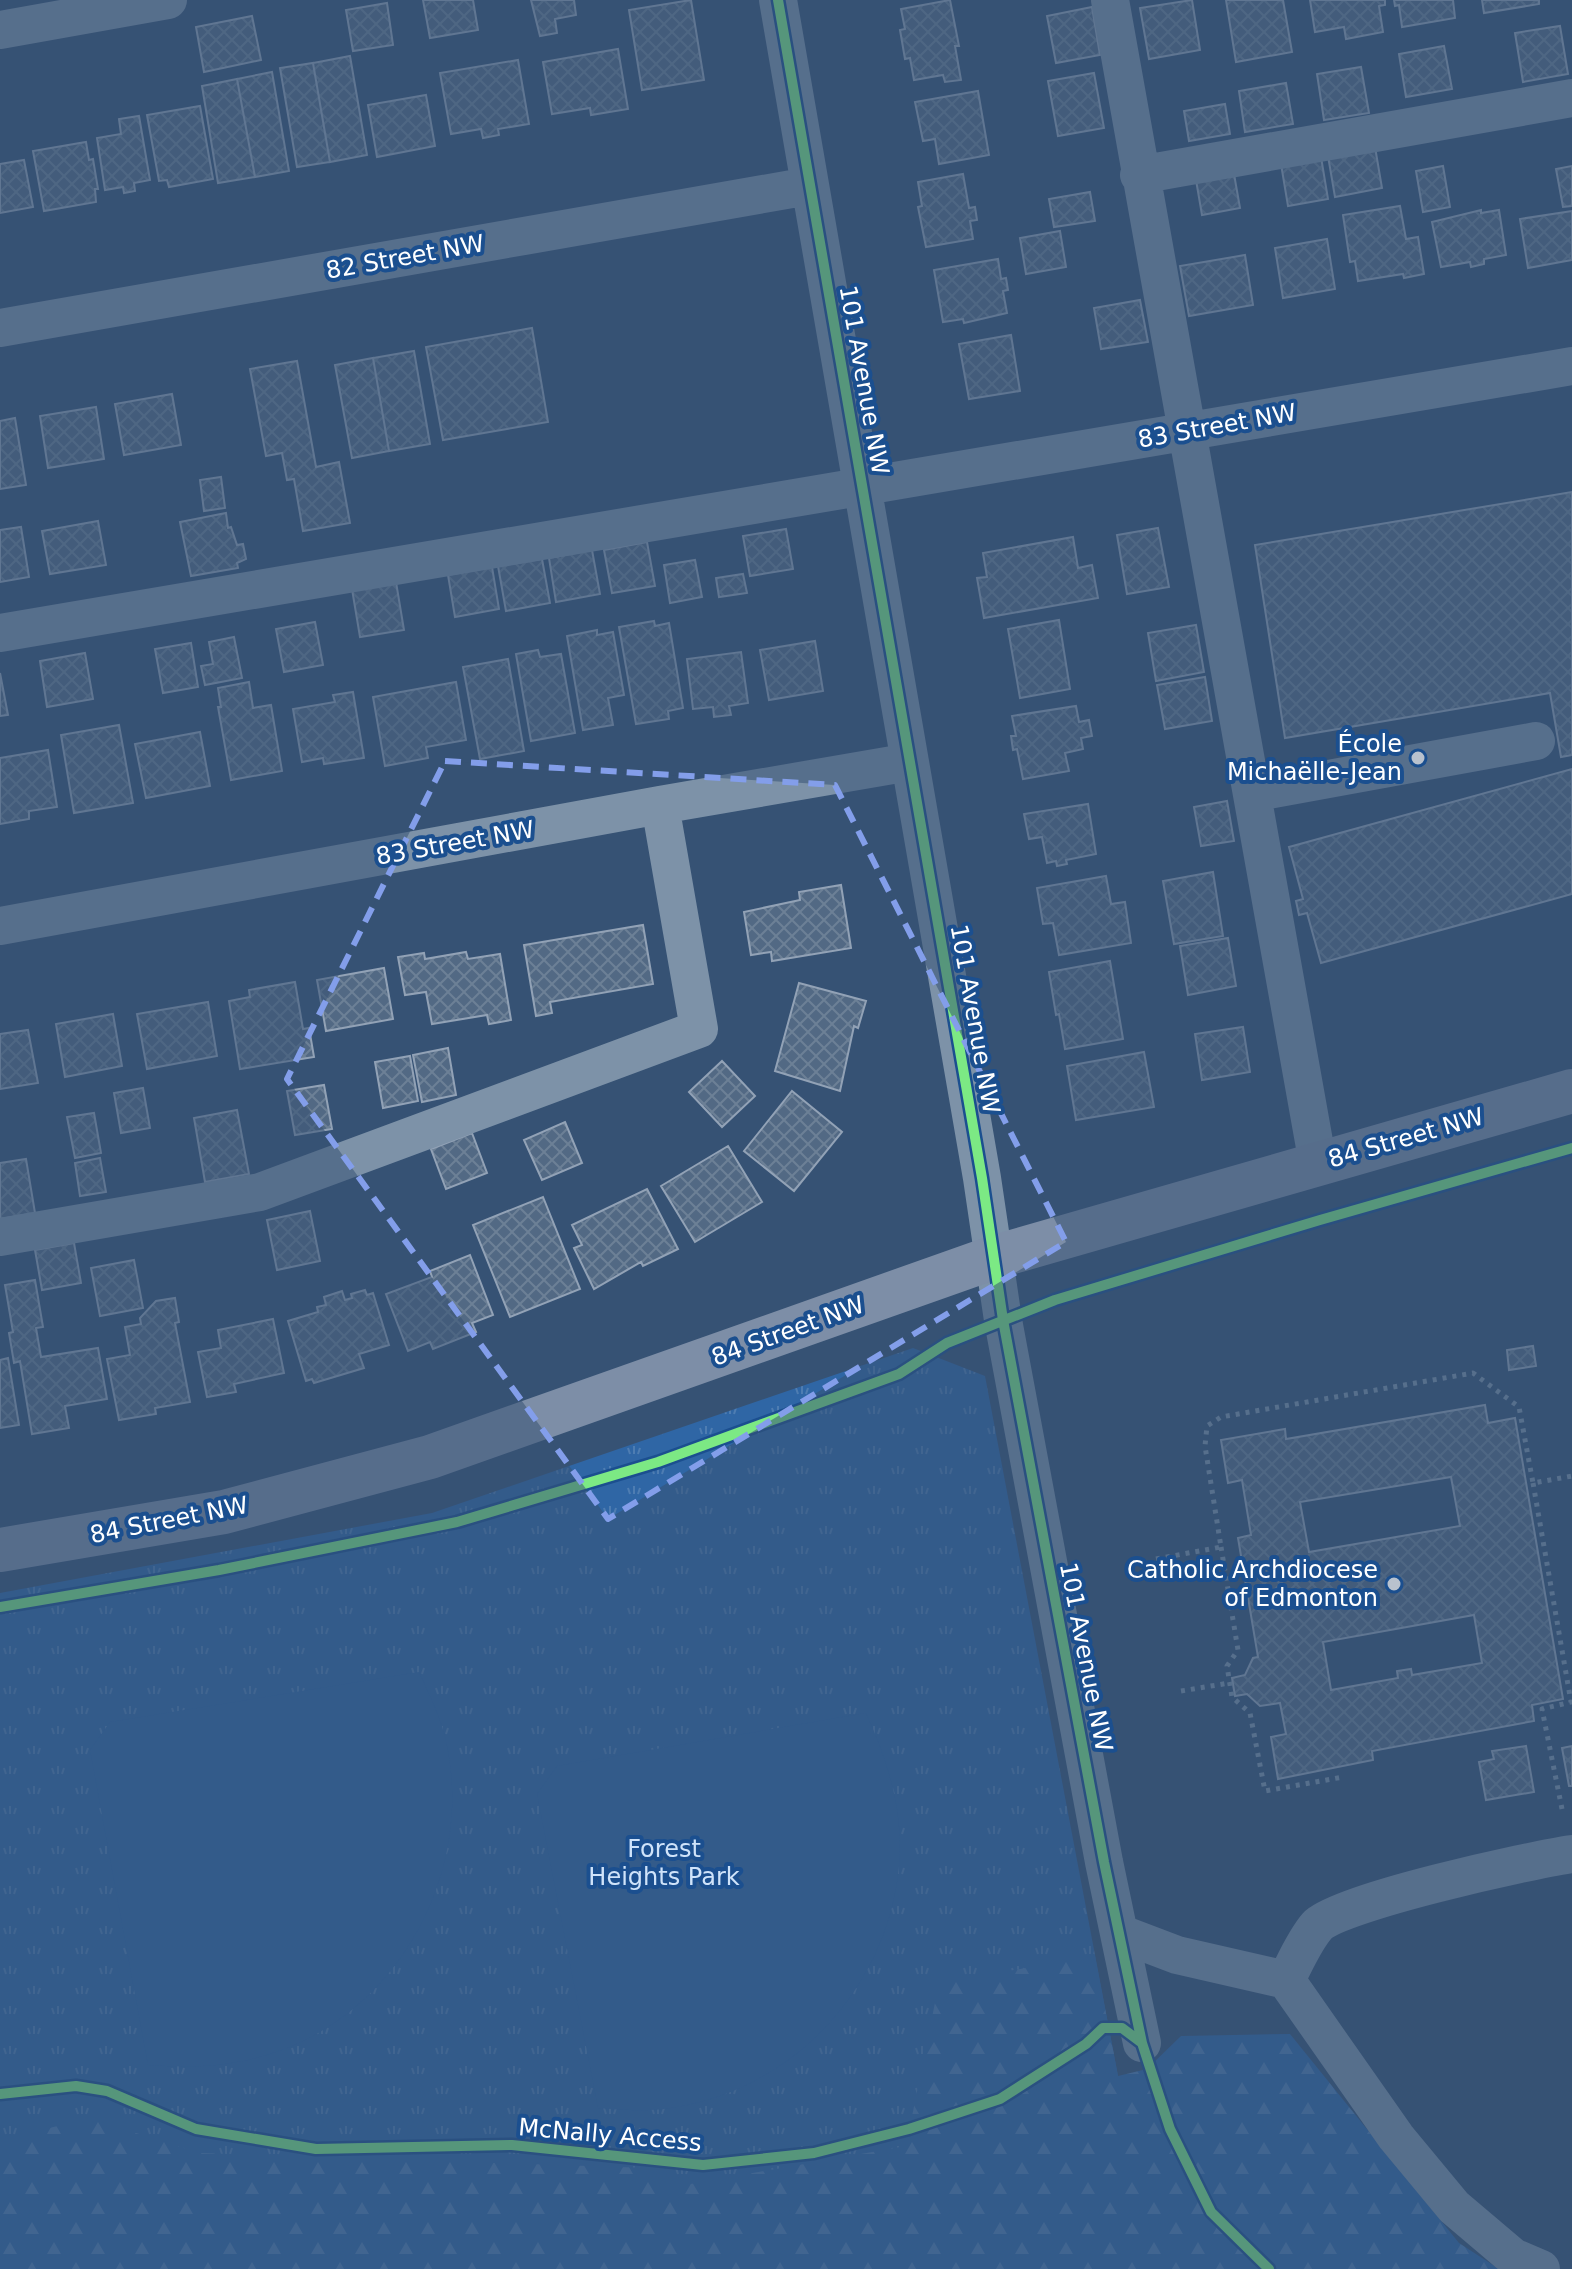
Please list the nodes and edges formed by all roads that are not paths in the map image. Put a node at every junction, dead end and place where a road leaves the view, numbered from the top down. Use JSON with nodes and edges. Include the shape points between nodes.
{"nodes":[{"id":1,"x":168,"y":0,"type":"edge"},
{"id":2,"x":778,"y":0,"type":"edge"},
{"id":3,"x":1110,"y":0,"type":"edge"},
{"id":4,"x":0,"y":30,"type":"edge"},
{"id":5,"x":1572,"y":98,"type":"edge"},
{"id":6,"x":1139,"y":175,"type":"junction"},
{"id":7,"x":809,"y":186,"type":"junction"},
{"id":8,"x":0,"y":328,"type":"edge"},
{"id":9,"x":1572,"y":366,"type":"edge"},
{"id":10,"x":1187,"y":431,"type":"junction"},
{"id":11,"x":863,"y":487,"type":"junction"},
{"id":12,"x":0,"y":633,"type":"edge"},
{"id":13,"x":1536,"y":741,"type":"dead end"},
{"id":14,"x":910,"y":762,"type":"junction"},
{"id":15,"x":1252,"y":793,"type":"junction"},
{"id":16,"x":660,"y":805,"type":"junction"},
{"id":17,"x":0,"y":926,"type":"edge"},
{"id":18,"x":1572,"y":1091,"type":"edge"},
{"id":19,"x":1318,"y":1164,"type":"junction"},
{"id":20,"x":0,"y":1237,"type":"edge"},
{"id":21,"x":995,"y":1257,"type":"junction"},
{"id":22,"x":0,"y":1550,"type":"edge"},
{"id":23,"x":1572,"y":1854,"type":"edge"},
{"id":24,"x":1119,"y":1933,"type":"junction"},
{"id":25,"x":1286,"y":1980,"type":"junction"},
{"id":26,"x":1142,"y":2043,"type":"dead end"},
{"id":27,"x":1541,"y":2269,"type":"edge"}],
"edges":[{"from":1,"to":4,"type":"street"},
{"from":2,"to":7,"type":"street","name":"101 Avenue NW"},
{"from":3,"to":6,"type":"street"},
{"from":5,"to":6,"type":"street"},
{"from":6,"to":10,"type":"street"},
{"from":7,"to":8,"type":"street","name":"82 Street NW"},
{"from":7,"to":11,"type":"street","name":"101 Avenue NW"},
{"from":9,"to":10,"type":"street","name":"83 Street NW"},
{"from":10,"to":11,"type":"street","name":"83 Street NW"},
{"from":10,"to":15,"type":"street"},
{"from":11,"to":12,"type":"street","name":"83 Street NW"},
{"from":11,"to":14,"type":"street","name":"101 Avenue NW"},
{"from":13,"to":15,"type":"street"},
{"from":14,"to":16,"type":"street","name":"83 Street NW"},
{"from":14,"to":21,"type":"street","name":"101 Avenue NW"},
{"from":15,"to":19,"type":"street"},
{"from":16,"to":17,"type":"street","name":"83 Street NW"},
{"from":16,"to":20,"type":"street","via":[[699,1029],[260,1192]]},
{"from":18,"to":19,"type":"main road","name":"84 Street NW"},
{"from":19,"to":21,"type":"main road","name":"84 Street NW"},
{"from":21,"to":22,"type":"main road","name":"84 Street NW","via":[[430,1457],[224,1512]]},
{"from":21,"to":24,"type":"street","name":"101 Avenue NW"},
{"from":23,"to":25,"type":"street","via":[[1427,1886],[1318,1924]]},
{"from":24,"to":25,"type":"street","via":[[1177,1955]]},
{"from":24,"to":26,"type":"street","name":"101 Avenue NW"},
{"from":25,"to":27,"type":"street","via":[[1396,2137],[1454,2207],[1513,2257]]}]}
